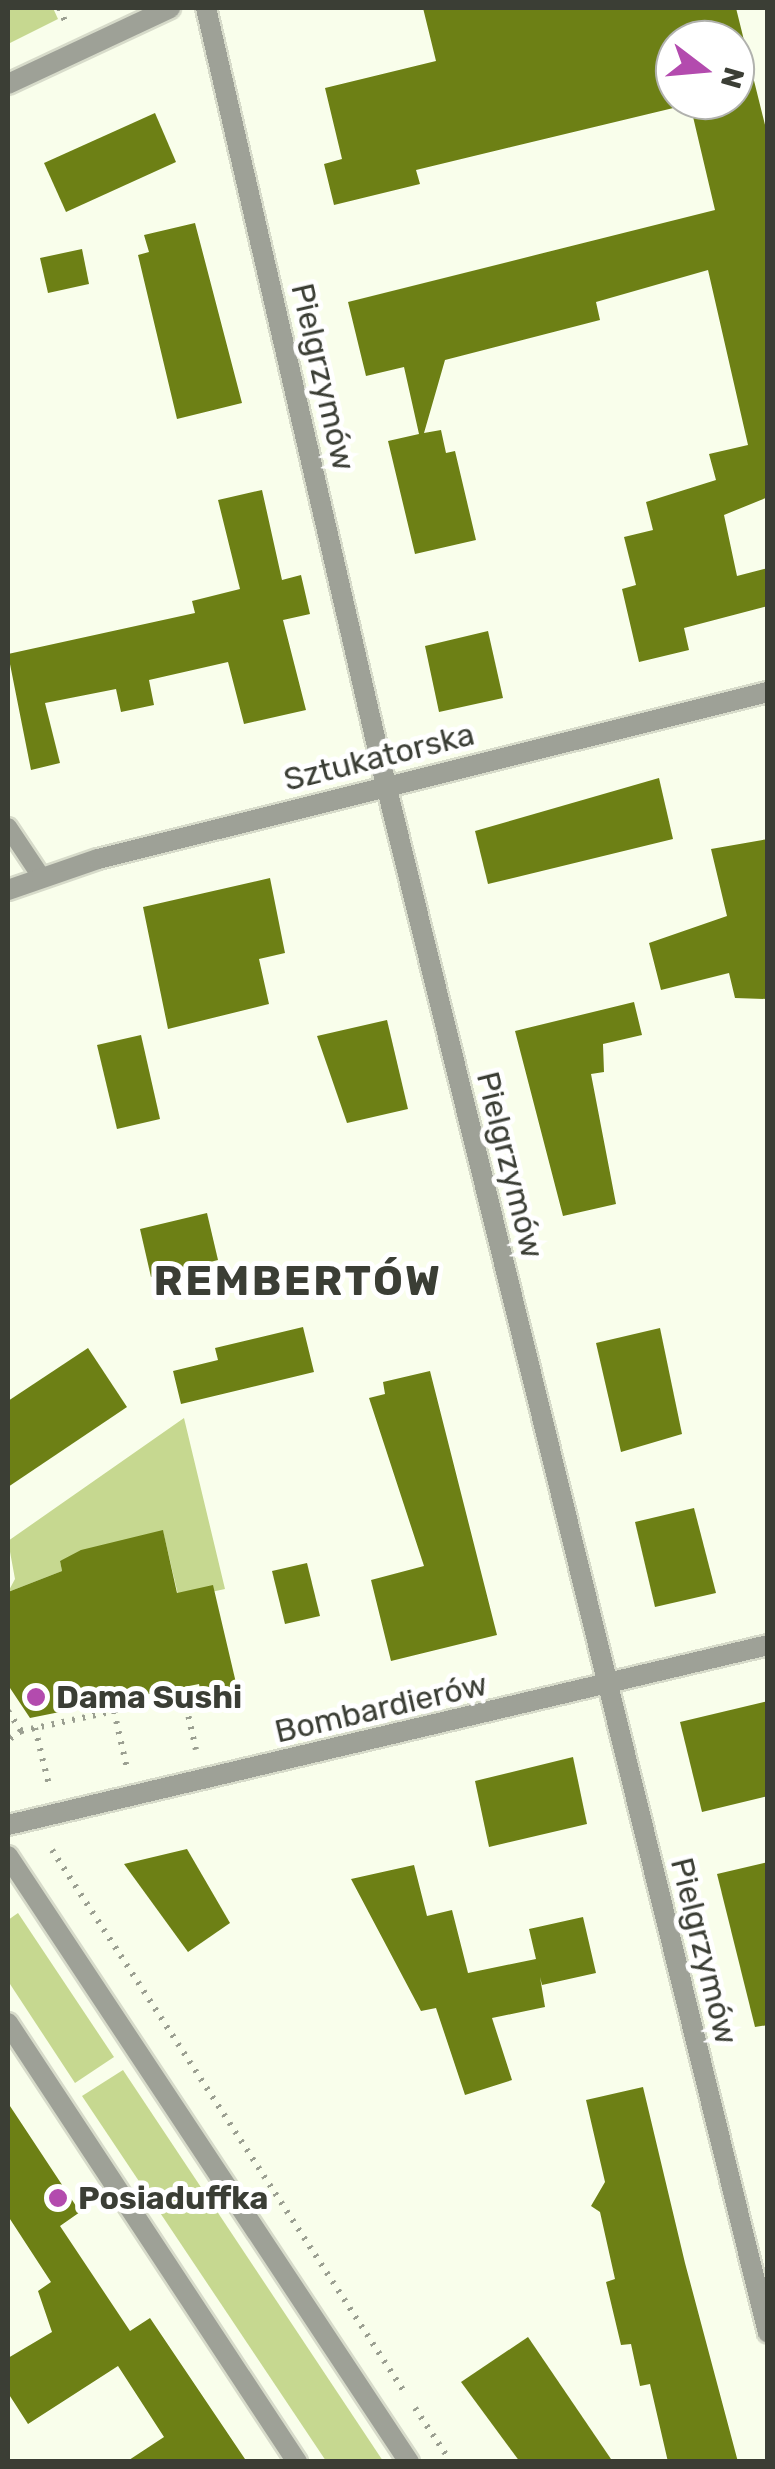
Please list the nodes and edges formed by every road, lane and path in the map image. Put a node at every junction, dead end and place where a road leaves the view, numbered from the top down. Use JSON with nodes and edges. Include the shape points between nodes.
{"nodes":[{"id":1,"x":60,"y":8,"type":"edge"},
{"id":2,"x":170,"y":8,"type":"edge"},
{"id":3,"x":206,"y":8,"type":"edge"},
{"id":4,"x":66,"y":23,"type":"dead end"},
{"id":5,"x":8,"y":84,"type":"edge"},
{"id":6,"x":768,"y":692,"type":"edge"},
{"id":7,"x":386,"y":785,"type":"junction"},
{"id":8,"x":8,"y":827,"type":"edge"},
{"id":9,"x":42,"y":878,"type":"junction"},
{"id":10,"x":8,"y":890,"type":"edge"},
{"id":11,"x":768,"y":1645,"type":"edge"},
{"id":12,"x":607,"y":1686,"type":"junction"},
{"id":13,"x":8,"y":1711,"type":"edge"},
{"id":14,"x":114,"y":1711,"type":"junction"},
{"id":15,"x":36,"y":1728,"type":"junction"},
{"id":16,"x":21,"y":1731,"type":"junction"},
{"id":17,"x":8,"y":1740,"type":"edge"},
{"id":18,"x":196,"y":1751,"type":"dead end"},
{"id":19,"x":126,"y":1768,"type":"dead end"},
{"id":20,"x":33,"y":1791,"type":"dead end"},
{"id":21,"x":8,"y":1825,"type":"edge"},
{"id":22,"x":52,"y":1850,"type":"dead end"},
{"id":23,"x":8,"y":1856,"type":"edge"},
{"id":24,"x":8,"y":2023,"type":"edge"},
{"id":25,"x":768,"y":2333,"type":"edge"},
{"id":26,"x":298,"y":2462,"type":"edge"},
{"id":27,"x":409,"y":2462,"type":"edge"},
{"id":28,"x":451,"y":2462,"type":"edge"}],
"edges":[{"from":1,"to":4,"type":"path"},
{"from":2,"to":5,"type":"street"},
{"from":3,"to":7,"type":"street","name":"Pielgrzymów"},
{"from":6,"to":7,"type":"street","name":"Sztukatorska"},
{"from":7,"to":9,"type":"street","name":"Sztukatorska"},
{"from":7,"to":12,"type":"street","name":"Pielgrzymów"},
{"from":8,"to":9,"type":"lane"},
{"from":9,"to":10,"type":"street","name":"Sztukatorska"},
{"from":11,"to":12,"type":"street","name":"Bombardierów"},
{"from":12,"to":21,"type":"street","name":"Bombardierów"},
{"from":12,"to":25,"type":"street","name":"Pielgrzymów"},
{"from":13,"to":16,"type":"path"},
{"from":14,"to":15,"type":"path"},
{"from":14,"to":18,"type":"path","via":[[184,1696]]},
{"from":14,"to":19,"type":"path"},
{"from":15,"to":16,"type":"path"},
{"from":15,"to":20,"type":"path","via":[[49,1787]]},
{"from":16,"to":17,"type":"path"},
{"from":22,"to":28,"type":"path"},
{"from":23,"to":27,"type":"street"},
{"from":24,"to":26,"type":"street"}]}
